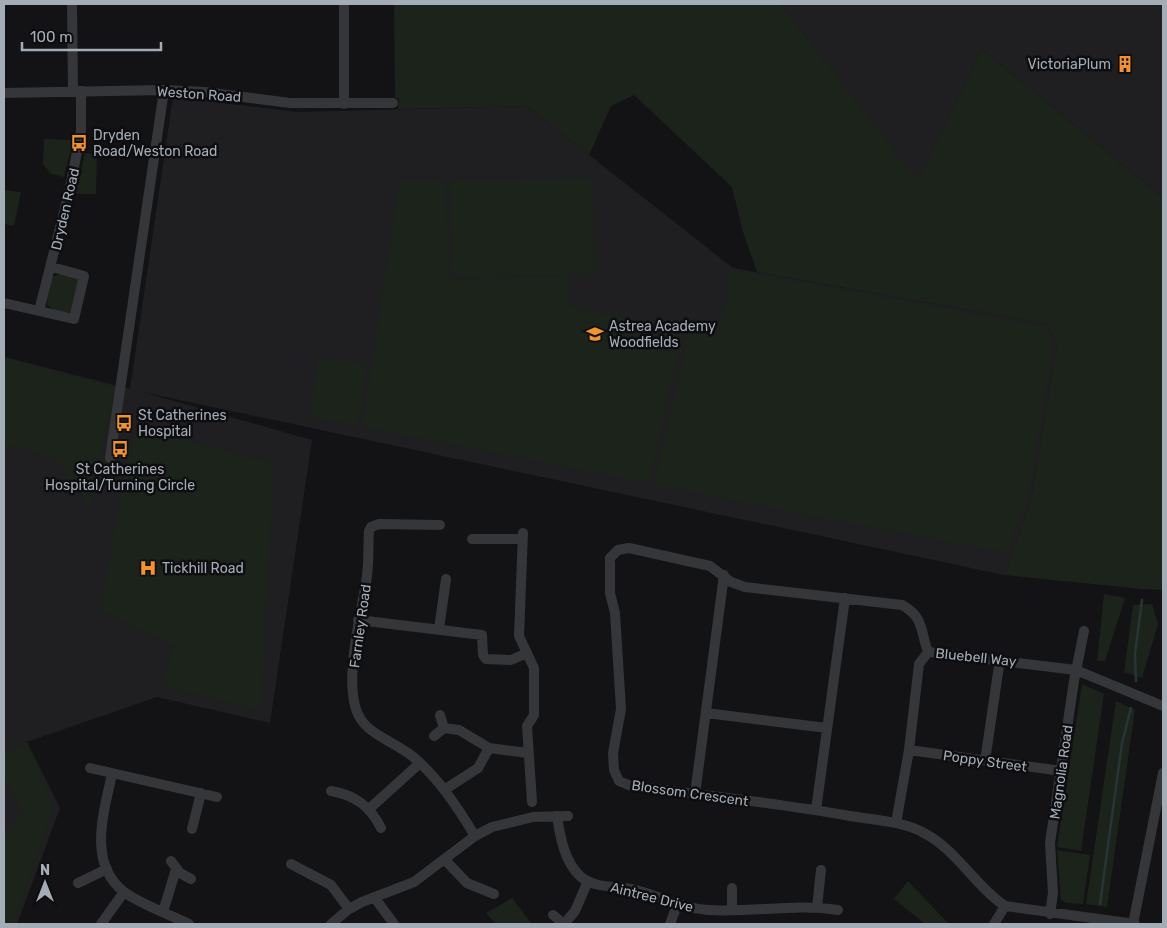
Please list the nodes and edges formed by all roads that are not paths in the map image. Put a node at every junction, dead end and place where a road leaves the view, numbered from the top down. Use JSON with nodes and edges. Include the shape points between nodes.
{"nodes":[{"id":1,"x":72,"y":4,"type":"edge"},
{"id":2,"x":344,"y":4,"type":"edge"},
{"id":3,"x":164,"y":90,"type":"junction"},
{"id":4,"x":77,"y":92,"type":"junction"},
{"id":5,"x":4,"y":93,"type":"edge"},
{"id":6,"x":393,"y":103,"type":"dead end"},
{"id":7,"x":344,"y":104,"type":"junction"},
{"id":8,"x":52,"y":266,"type":"junction"},
{"id":9,"x":4,"y":303,"type":"edge"},
{"id":10,"x":39,"y":311,"type":"junction"},
{"id":11,"x":110,"y":458,"type":"dead end"},
{"id":12,"x":440,"y":525,"type":"dead end"},
{"id":13,"x":472,"y":539,"type":"dead end"},
{"id":14,"x":724,"y":575,"type":"junction"},
{"id":15,"x":446,"y":579,"type":"dead end"},
{"id":16,"x":845,"y":598,"type":"junction"},
{"id":17,"x":358,"y":620,"type":"junction"},
{"id":18,"x":439,"y":629,"type":"junction"},
{"id":19,"x":1084,"y":631,"type":"dead end"},
{"id":20,"x":928,"y":652,"type":"junction"},
{"id":21,"x":528,"y":654,"type":"junction"},
{"id":22,"x":1000,"y":659,"type":"junction"},
{"id":23,"x":1076,"y":670,"type":"junction"},
{"id":24,"x":1163,"y":706,"type":"edge"},
{"id":25,"x":706,"y":713,"type":"junction"},
{"id":26,"x":440,"y":715,"type":"dead end"},
{"id":27,"x":444,"y":728,"type":"junction"},
{"id":28,"x":827,"y":728,"type":"junction"},
{"id":29,"x":434,"y":736,"type":"dead end"},
{"id":30,"x":489,"y":748,"type":"junction"},
{"id":31,"x":909,"y":750,"type":"junction"},
{"id":32,"x":528,"y":753,"type":"junction"},
{"id":33,"x":986,"y":761,"type":"junction"},
{"id":34,"x":420,"y":764,"type":"junction"},
{"id":35,"x":90,"y":768,"type":"dead end"},
{"id":36,"x":1062,"y":771,"type":"junction"},
{"id":37,"x":1163,"y":773,"type":"edge"},
{"id":38,"x":112,"y":774,"type":"junction"},
{"id":39,"x":444,"y":790,"type":"junction"},
{"id":40,"x":331,"y":791,"type":"dead end"},
{"id":41,"x":201,"y":793,"type":"junction"},
{"id":42,"x":695,"y":794,"type":"junction"},
{"id":43,"x":218,"y":797,"type":"dead end"},
{"id":44,"x":532,"y":802,"type":"dead end"},
{"id":45,"x":369,"y":809,"type":"junction"},
{"id":46,"x":816,"y":810,"type":"junction"},
{"id":47,"x":556,"y":816,"type":"junction"},
{"id":48,"x":568,"y":816,"type":"dead end"},
{"id":49,"x":896,"y":823,"type":"junction"},
{"id":50,"x":381,"y":828,"type":"dead end"},
{"id":51,"x":192,"y":829,"type":"dead end"},
{"id":52,"x":475,"y":836,"type":"junction"},
{"id":53,"x":444,"y":860,"type":"junction"},
{"id":54,"x":291,"y":864,"type":"dead end"},
{"id":55,"x":107,"y":869,"type":"junction"},
{"id":56,"x":821,"y":870,"type":"dead end"},
{"id":57,"x":191,"y":879,"type":"dead end"},
{"id":58,"x":588,"y":881,"type":"junction"},
{"id":59,"x":78,"y":883,"type":"dead end"},
{"id":60,"x":732,"y":888,"type":"dead end"},
{"id":61,"x":124,"y":892,"type":"junction"},
{"id":62,"x":494,"y":894,"type":"dead end"},
{"id":63,"x":374,"y":898,"type":"junction"},
{"id":64,"x":677,"y":905,"type":"junction"},
{"id":65,"x":1005,"y":906,"type":"junction"},
{"id":66,"x":816,"y":907,"type":"junction"},
{"id":67,"x":348,"y":909,"type":"junction"},
{"id":68,"x":732,"y":910,"type":"junction"},
{"id":69,"x":838,"y":910,"type":"dead end"},
{"id":70,"x":163,"y":912,"type":"junction"},
{"id":71,"x":1050,"y":914,"type":"junction"},
{"id":72,"x":553,"y":915,"type":"dead end"},
{"id":73,"x":101,"y":924,"type":"edge"},
{"id":74,"x":189,"y":924,"type":"edge"},
{"id":75,"x":331,"y":924,"type":"edge"},
{"id":76,"x":394,"y":924,"type":"edge"},
{"id":77,"x":564,"y":924,"type":"edge"},
{"id":78,"x":670,"y":924,"type":"edge"},
{"id":79,"x":994,"y":924,"type":"edge"},
{"id":80,"x":1131,"y":924,"type":"edge"}],
"edges":[{"from":1,"to":4,"type":"street","name":"Dryden Road"},
{"from":2,"to":7,"type":"street"},
{"from":3,"to":4,"type":"street","name":"Weston Road"},
{"from":3,"to":7,"type":"street","name":"Weston Road","via":[[290,103]]},
{"from":3,"to":11,"type":"street"},
{"from":4,"to":5,"type":"street","name":"Weston Road"},
{"from":4,"to":8,"type":"street","name":"Dryden Road","via":[[82,131]]},
{"from":6,"to":7,"type":"street","name":"Weston Road"},
{"from":8,"to":10,"type":"street","name":"Dryden Road"},
{"from":8,"to":10,"type":"street","name":"Dryden Road","via":[[84,276],[75,317],[71,319]]},
{"from":9,"to":10,"type":"street"},
{"from":12,"to":17,"type":"street","name":"Farnley Road","via":[[371,526],[367,575]]},
{"from":13,"to":21,"type":"street","via":[[522,536],[519,636]]},
{"from":14,"to":16,"type":"street","name":"Blossom Crescent","via":[[731,582],[745,587]]},
{"from":14,"to":25,"type":"street"},
{"from":14,"to":42,"type":"street","name":"Blossom Crescent","via":[[710,566],[629,548],[618,550],[610,558],[610,593],[615,613],[621,709],[613,753],[614,770],[619,781],[631,786]]},
{"from":15,"to":18,"type":"street"},
{"from":16,"to":20,"type":"street","name":"Blossom Crescent","via":[[902,605],[914,612]]},
{"from":16,"to":28,"type":"street"},
{"from":17,"to":18,"type":"street"},
{"from":17,"to":34,"type":"street","name":"Farnley Road","via":[[354,655],[355,709],[370,729]]},
{"from":18,"to":21,"type":"street","via":[[482,635],[486,659],[511,660]]},
{"from":19,"to":23,"type":"street","name":"Magnolia Road"},
{"from":20,"to":22,"type":"street","name":"Bluebell Way"},
{"from":20,"to":31,"type":"street","name":"Bluebell Way","via":[[919,664]]},
{"from":21,"to":32,"type":"street","via":[[533,661],[534,715],[527,726]]},
{"from":22,"to":23,"type":"street","name":"Bluebell Way"},
{"from":22,"to":33,"type":"street"},
{"from":23,"to":24,"type":"street","name":"Bluebell Way"},
{"from":23,"to":36,"type":"street","name":"Magnolia Road"},
{"from":25,"to":28,"type":"street"},
{"from":25,"to":42,"type":"street"},
{"from":26,"to":27,"type":"street"},
{"from":27,"to":29,"type":"street"},
{"from":27,"to":30,"type":"street","via":[[459,730]]},
{"from":28,"to":46,"type":"street"},
{"from":30,"to":32,"type":"street"},
{"from":30,"to":39,"type":"street","via":[[478,768]]},
{"from":31,"to":33,"type":"street","name":"Poppy Street"},
{"from":31,"to":49,"type":"street","name":"Bluebell Way"},
{"from":32,"to":44,"type":"street"},
{"from":33,"to":36,"type":"street","name":"Poppy Street"},
{"from":34,"to":39,"type":"street","name":"Farnley Road"},
{"from":34,"to":45,"type":"street"},
{"from":35,"to":38,"type":"street"},
{"from":36,"to":71,"type":"street","name":"Magnolia Road","via":[[1050,843],[1053,893]]},
{"from":37,"to":80,"type":"street"},
{"from":38,"to":41,"type":"street"},
{"from":38,"to":55,"type":"street","via":[[100,832],[101,852]]},
{"from":39,"to":52,"type":"street","name":"Farnley Road"},
{"from":40,"to":45,"type":"street","via":[[347,794]]},
{"from":41,"to":43,"type":"street"},
{"from":41,"to":51,"type":"street"},
{"from":42,"to":46,"type":"street","name":"Blossom Crescent"},
{"from":45,"to":50,"type":"street"},
{"from":46,"to":49,"type":"street","name":"Blossom Crescent"},
{"from":47,"to":48,"type":"street"},
{"from":47,"to":52,"type":"street","via":[[510,821]]},
{"from":47,"to":58,"type":"street","via":[[571,866]]},
{"from":49,"to":65,"type":"street","name":"Blossom Crescent","via":[[942,843],[993,898]]},
{"from":52,"to":53,"type":"street"},
{"from":53,"to":62,"type":"street","via":[[467,883]]},
{"from":53,"to":63,"type":"street","via":[[414,882]]},
{"from":54,"to":67,"type":"street","via":[[331,885]]},
{"from":55,"to":59,"type":"street"},
{"from":55,"to":61,"type":"street"},
{"from":56,"to":66,"type":"street"},
{"from":57,"to":70,"type":"street","via":[[173,865]]},
{"from":58,"to":64,"type":"street","name":"Aintree Drive","via":[[631,890]]},
{"from":58,"to":77,"type":"street","via":[[575,911]]},
{"from":60,"to":68,"type":"street"},
{"from":61,"to":70,"type":"street"},
{"from":61,"to":73,"type":"street"},
{"from":63,"to":67,"type":"street"},
{"from":63,"to":76,"type":"street"},
{"from":64,"to":68,"type":"street","name":"Aintree Drive"},
{"from":64,"to":78,"type":"street"},
{"from":65,"to":71,"type":"street","name":"Blossom Crescent"},
{"from":65,"to":79,"type":"street"},
{"from":66,"to":68,"type":"street","name":"Aintree Drive"},
{"from":66,"to":69,"type":"street","name":"Aintree Drive"},
{"from":67,"to":75,"type":"street"},
{"from":70,"to":74,"type":"street"},
{"from":71,"to":80,"type":"street","name":"Blossom Crescent"},
{"from":72,"to":77,"type":"street"}]}
